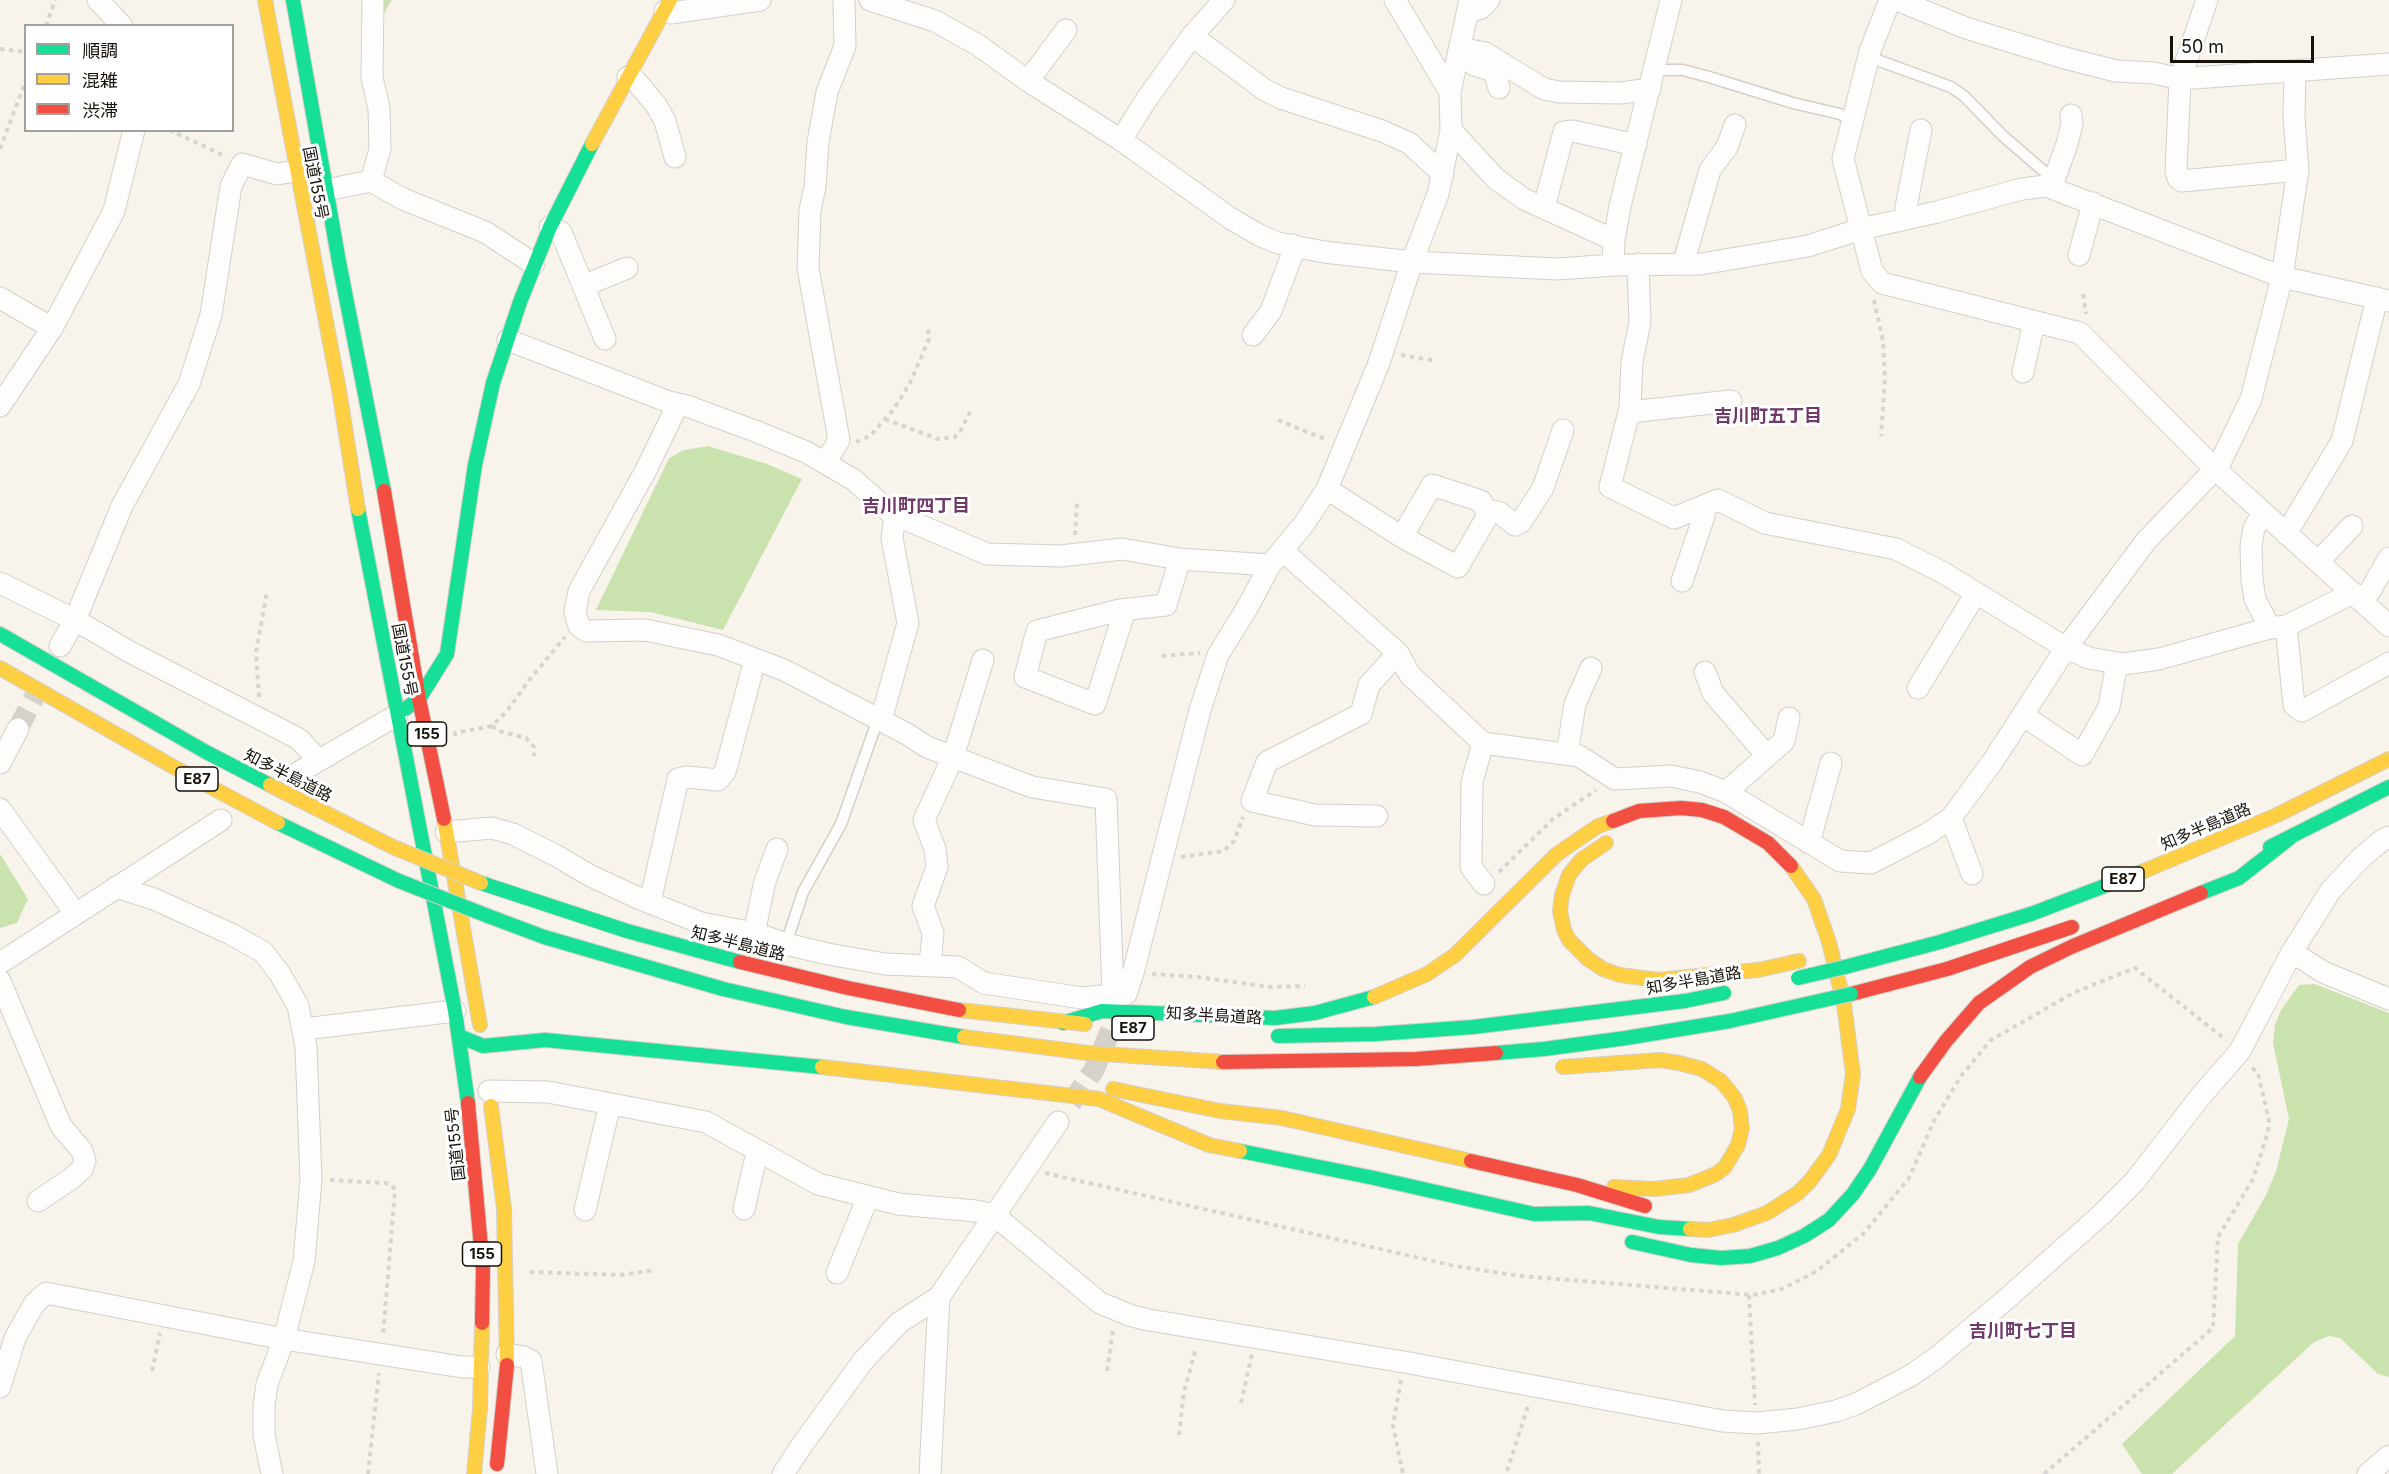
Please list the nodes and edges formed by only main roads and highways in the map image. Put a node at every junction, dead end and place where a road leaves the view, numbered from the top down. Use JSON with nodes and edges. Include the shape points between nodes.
{"nodes":[{"id":1,"x":265,"y":0,"type":"edge"},
{"id":2,"x":293,"y":0,"type":"edge"},
{"id":3,"x":668,"y":5,"type":"edge"},
{"id":4,"x":0,"y":634,"type":"edge"},
{"id":5,"x":0,"y":668,"type":"edge"},
{"id":6,"x":419,"y":699,"type":"junction"},
{"id":7,"x":397,"y":715,"type":"junction"},
{"id":8,"x":2389,"y":759,"type":"edge"},
{"id":9,"x":2389,"y":788,"type":"edge"},
{"id":10,"x":1617,"y":837,"type":"dead end"},
{"id":11,"x":2290,"y":838,"type":"junction"},
{"id":12,"x":2238,"y":862,"type":"dead end"},
{"id":13,"x":2118,"y":880,"type":"junction"},
{"id":14,"x":2046,"y":894,"type":"dead end"},
{"id":15,"x":2090,"y":921,"type":"dead end"},
{"id":16,"x":1840,"y":951,"type":"dead end"},
{"id":17,"x":1810,"y":958,"type":"junction"},
{"id":18,"x":1793,"y":979,"type":"dead end"},
{"id":19,"x":1743,"y":989,"type":"dead end"},
{"id":20,"x":1829,"y":1016,"type":"dead end"},
{"id":21,"x":1063,"y":1023,"type":"junction"},
{"id":22,"x":486,"y":1025,"type":"junction"},
{"id":23,"x":1107,"y":1026,"type":"dead end"},
{"id":24,"x":1261,"y":1035,"type":"dead end"},
{"id":25,"x":459,"y":1036,"type":"junction"},
{"id":26,"x":484,"y":1051,"type":"junction"},
{"id":27,"x":1130,"y":1058,"type":"junction"},
{"id":28,"x":1543,"y":1069,"type":"dead end"},
{"id":29,"x":1203,"y":1075,"type":"dead end"},
{"id":30,"x":1049,"y":1079,"type":"dead end"},
{"id":31,"x":488,"y":1085,"type":"road end"},
{"id":32,"x":1577,"y":1185,"type":"junction"},
{"id":33,"x":1659,"y":1209,"type":"dead end"},
{"id":34,"x":1534,"y":1214,"type":"junction"},
{"id":35,"x":1555,"y":1225,"type":"dead end"},
{"id":36,"x":1616,"y":1239,"type":"dead end"},
{"id":37,"x":474,"y":1474,"type":"edge"},
{"id":38,"x":495,"y":1474,"type":"edge"}],
"edges":[{"from":1,"to":7,"type":"main road","name":"国道155号","number":"155"},
{"from":2,"to":6,"type":"main road","name":"国道155号","number":"155"},
{"from":3,"to":6,"type":"main road","via":[[534,264],[493,383],[475,465],[447,654]]},
{"from":4,"to":21,"type":"main road","name":"知多半島道路","number":"E87","bridge":true,"via":[[196,746],[393,848],[481,883],[726,959],[976,1013]]},
{"from":5,"to":27,"type":"main road","number":"E87","bridge":true,"via":[[310,840],[399,881],[544,937],[723,988],[846,1017],[969,1038]]},
{"from":6,"to":7,"type":"main road"},
{"from":6,"to":22,"type":"main road","name":"国道155号","number":"155"},
{"from":7,"to":25,"type":"main road","name":"国道155号","number":"155"},
{"from":8,"to":13,"type":"main road","name":"知多半島道路","number":"E87","via":[[2277,815]]},
{"from":9,"to":11,"type":"main road"},
{"from":10,"to":17,"type":"main road","via":[[1596,848],[1569,875],[1560,911],[1572,944],[1603,969],[1658,980],[1758,970]]},
{"from":11,"to":12,"type":"main road"},
{"from":11,"to":36,"type":"main road","via":[[2239,878],[2071,947],[2030,967],[1979,1004],[1923,1072],[1853,1194],[1829,1220],[1804,1236],[1760,1253],[1721,1258]]},
{"from":13,"to":14,"type":"main road","via":[[2078,884]]},
{"from":13,"to":18,"type":"main road","name":"知多半島道路","number":"E87","bridge":true,"via":[[2031,914],[1940,942]]},
{"from":15,"to":27,"type":"main road","number":"E87","bridge":true,"via":[[1947,969],[1851,994],[1730,1021],[1626,1038],[1416,1059],[1233,1062]]},
{"from":16,"to":17,"type":"main road"},
{"from":17,"to":20,"type":"main road"},
{"from":19,"to":24,"type":"main road","name":"知多半島道路","via":[[1685,1001],[1473,1027],[1376,1034]]},
{"from":21,"to":23,"type":"main road","name":"知多半島道路","number":"E87"},
{"from":21,"to":34,"type":"main road","via":[[1102,1011],[1275,1018],[1365,1001],[1427,974],[1455,955],[1557,854],[1598,826],[1639,811],[1681,808],[1702,810],[1743,826],[1790,865],[1814,899],[1829,942],[1844,1004],[1853,1074],[1848,1109],[1829,1155],[1785,1203],[1733,1226],[1708,1230],[1668,1228],[1589,1213]]},
{"from":22,"to":25,"type":"main road"},
{"from":22,"to":26,"type":"main road","name":"国道155号","number":"155"},
{"from":25,"to":26,"type":"main road"},
{"from":25,"to":37,"type":"main road","name":"国道155号","number":"155","via":[[483,1270],[480,1409]]},
{"from":26,"to":34,"type":"main road","via":[[545,1040],[1099,1099],[1209,1145]]},
{"from":27,"to":29,"type":"main road"},
{"from":28,"to":32,"type":"main road","via":[[1660,1060],[1679,1063],[1702,1069],[1721,1081],[1735,1098],[1740,1112],[1742,1128],[1732,1157],[1703,1181],[1653,1189]]},
{"from":30,"to":32,"type":"main road","via":[[1220,1111],[1282,1118]]},
{"from":31,"to":38,"type":"main road","number":"155","via":[[504,1208],[507,1354]]},
{"from":32,"to":33,"type":"main road"},
{"from":34,"to":35,"type":"main road"}]}
